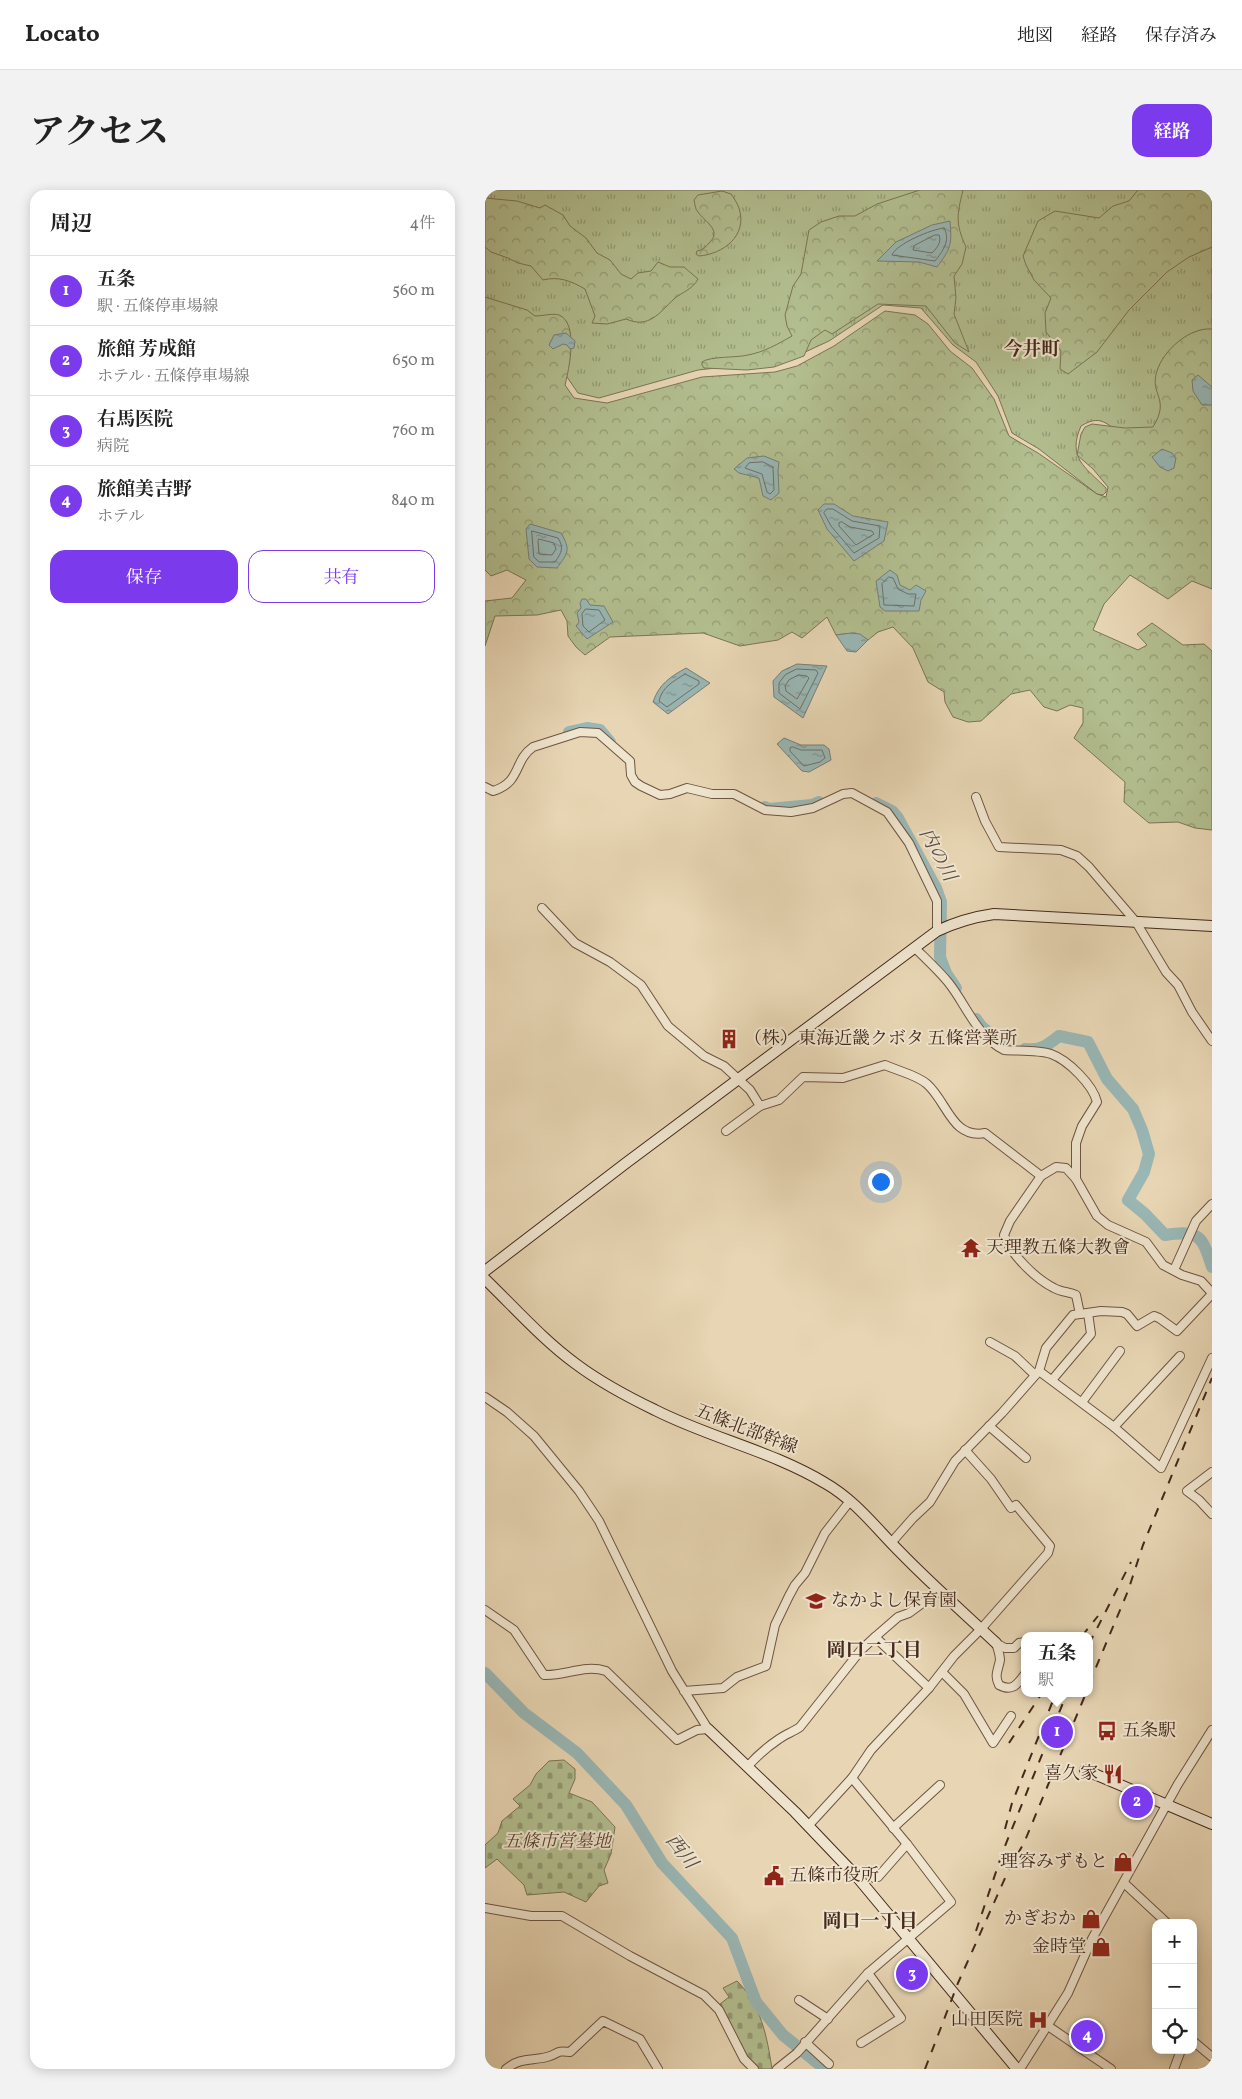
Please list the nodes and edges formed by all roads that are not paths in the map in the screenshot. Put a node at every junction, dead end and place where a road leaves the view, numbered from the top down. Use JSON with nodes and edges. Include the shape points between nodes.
{"nodes":[{"id":1,"x":485,"y":787,"type":"edge"},
{"id":2,"x":976,"y":798,"type":"dead end"},
{"id":3,"x":542,"y":908,"type":"dead end"},
{"id":4,"x":1136,"y":922,"type":"junction"},
{"id":5,"x":1212,"y":926,"type":"edge"},
{"id":6,"x":937,"y":932,"type":"junction"},
{"id":7,"x":915,"y":948,"type":"junction"},
{"id":8,"x":1212,"y":1041,"type":"edge"},
{"id":9,"x":738,"y":1080,"type":"junction"},
{"id":10,"x":761,"y":1106,"type":"junction"},
{"id":11,"x":726,"y":1131,"type":"dead end"},
{"id":12,"x":1041,"y":1176,"type":"junction"},
{"id":13,"x":1076,"y":1179,"type":"junction"},
{"id":14,"x":1212,"y":1204,"type":"edge"},
{"id":15,"x":485,"y":1270,"type":"edge"},
{"id":16,"x":1174,"y":1270,"type":"junction"},
{"id":17,"x":485,"y":1279,"type":"edge"},
{"id":18,"x":1212,"y":1293,"type":"edge"},
{"id":19,"x":1084,"y":1313,"type":"junction"},
{"id":20,"x":990,"y":1342,"type":"dead end"},
{"id":21,"x":1119,"y":1351,"type":"dead end"},
{"id":22,"x":1180,"y":1356,"type":"dead end"},
{"id":23,"x":1212,"y":1358,"type":"edge"},
{"id":24,"x":1037,"y":1373,"type":"junction"},
{"id":25,"x":1052,"y":1380,"type":"junction"},
{"id":26,"x":485,"y":1397,"type":"edge"},
{"id":27,"x":1082,"y":1402,"type":"junction"},
{"id":28,"x":989,"y":1426,"type":"junction"},
{"id":29,"x":1115,"y":1427,"type":"junction"},
{"id":30,"x":965,"y":1450,"type":"junction"},
{"id":31,"x":1026,"y":1458,"type":"dead end"},
{"id":32,"x":1212,"y":1472,"type":"edge"},
{"id":33,"x":850,"y":1501,"type":"junction"},
{"id":34,"x":1212,"y":1514,"type":"edge"},
{"id":35,"x":891,"y":1543,"type":"junction"},
{"id":36,"x":939,"y":1591,"type":"junction"},
{"id":37,"x":485,"y":1610,"type":"edge"},
{"id":38,"x":981,"y":1629,"type":"junction"},
{"id":39,"x":875,"y":1637,"type":"junction"},
{"id":40,"x":1021,"y":1643,"type":"edge"},
{"id":41,"x":996,"y":1644,"type":"junction"},
{"id":42,"x":1014,"y":1648,"type":"junction"},
{"id":43,"x":1000,"y":1661,"type":"junction"},
{"id":44,"x":942,"y":1672,"type":"junction"},
{"id":45,"x":1021,"y":1679,"type":"edge"},
{"id":46,"x":929,"y":1688,"type":"junction"},
{"id":47,"x":684,"y":1691,"type":"junction"},
{"id":48,"x":1011,"y":1716,"type":"dead end"},
{"id":49,"x":708,"y":1729,"type":"junction"},
{"id":50,"x":1212,"y":1730,"type":"edge"},
{"id":51,"x":747,"y":1766,"type":"junction"},
{"id":52,"x":1085,"y":1770,"type":"dead end"},
{"id":53,"x":852,"y":1778,"type":"junction"},
{"id":54,"x":940,"y":1786,"type":"dead end"},
{"id":55,"x":1167,"y":1804,"type":"junction"},
{"id":56,"x":1212,"y":1824,"type":"edge"},
{"id":57,"x":808,"y":1826,"type":"junction"},
{"id":58,"x":893,"y":1828,"type":"junction"},
{"id":59,"x":907,"y":1844,"type":"junction"},
{"id":60,"x":857,"y":1878,"type":"junction"},
{"id":61,"x":1124,"y":1882,"type":"junction"},
{"id":62,"x":485,"y":1908,"type":"edge"},
{"id":63,"x":1163,"y":1919,"type":"edge"},
{"id":64,"x":909,"y":1939,"type":"junction"},
{"id":65,"x":869,"y":1973,"type":"junction"},
{"id":66,"x":799,"y":2000,"type":"dead end"},
{"id":67,"x":828,"y":2018,"type":"junction"},
{"id":68,"x":1048,"y":2026,"type":"junction"},
{"id":69,"x":805,"y":2042,"type":"junction"},
{"id":70,"x":861,"y":2043,"type":"dead end"},
{"id":71,"x":1197,"y":2044,"type":"edge"},
{"id":72,"x":1180,"y":2054,"type":"edge"},
{"id":73,"x":1212,"y":2057,"type":"edge"},
{"id":74,"x":829,"y":2064,"type":"dead end"},
{"id":75,"x":505,"y":2069,"type":"edge"},
{"id":76,"x":658,"y":2069,"type":"edge"},
{"id":77,"x":754,"y":2069,"type":"edge"},
{"id":78,"x":777,"y":2069,"type":"edge"},
{"id":79,"x":1019,"y":2069,"type":"edge"},
{"id":80,"x":1111,"y":2069,"type":"edge"},
{"id":81,"x":1174,"y":2069,"type":"edge"}],
"edges":[{"from":1,"to":6,"type":"street","via":[[493,791],[510,782],[533,747],[580,732],[598,733],[630,761],[635,782],[660,795],[687,788],[712,794],[734,794],[765,810],[791,812],[813,808],[852,793],[887,812],[909,843],[937,901]]},
{"from":2,"to":4,"type":"street","via":[[999,847],[1069,852],[1089,867]]},
{"from":3,"to":9,"type":"street","via":[[575,943],[641,985],[668,1026],[704,1056],[724,1066]]},
{"from":4,"to":5,"type":"street"},
{"from":4,"to":6,"type":"street","via":[[994,914],[969,918]]},
{"from":4,"to":8,"type":"street"},
{"from":6,"to":7,"type":"street"},
{"from":7,"to":9,"type":"street"},
{"from":7,"to":13,"type":"street","via":[[946,979],[976,1025],[999,1048],[1057,1057],[1095,1092],[1097,1102],[1076,1143]]},
{"from":9,"to":10,"type":"street"},
{"from":9,"to":15,"type":"street"},
{"from":10,"to":11,"type":"street"},
{"from":10,"to":12,"type":"street","via":[[779,1100],[803,1077],[843,1078],[885,1065],[919,1078],[934,1092],[961,1130],[971,1135],[985,1133]]},
{"from":12,"to":13,"type":"street","via":[[1061,1166]]},
{"from":12,"to":19,"type":"street","via":[[1010,1221],[1005,1235],[1021,1261],[1040,1280],[1077,1295]]},
{"from":13,"to":16,"type":"street","via":[[1097,1216],[1108,1225],[1146,1242],[1163,1265]]},
{"from":14,"to":16,"type":"street","via":[[1196,1221]]},
{"from":16,"to":18,"type":"street","via":[[1182,1276],[1201,1281]]},
{"from":17,"to":33,"type":"street","name":"五條北部幹線","via":[[577,1365],[655,1410],[709,1435],[790,1464]]},
{"from":18,"to":19,"type":"street","via":[[1177,1331],[1154,1316],[1137,1326],[1122,1312]]},
{"from":19,"to":24,"type":"street","via":[[1073,1316],[1046,1348]]},
{"from":19,"to":25,"type":"street","via":[[1091,1334]]},
{"from":20,"to":24,"type":"street"},
{"from":21,"to":27,"type":"street"},
{"from":22,"to":29,"type":"street"},
{"from":23,"to":29,"type":"street","via":[[1161,1468]]},
{"from":24,"to":25,"type":"street"},
{"from":24,"to":28,"type":"street"},
{"from":25,"to":27,"type":"street"},
{"from":26,"to":47,"type":"street","via":[[534,1436],[579,1491],[599,1521]]},
{"from":27,"to":29,"type":"street"},
{"from":28,"to":30,"type":"street"},
{"from":28,"to":31,"type":"street"},
{"from":30,"to":35,"type":"street","via":[[930,1502]]},
{"from":30,"to":38,"type":"street","via":[[1011,1508],[1016,1505],[1050,1546],[1048,1553]]},
{"from":32,"to":34,"type":"street","via":[[1187,1491]]},
{"from":33,"to":35,"type":"street","name":"五條北部幹線"},
{"from":33,"to":47,"type":"street","via":[[825,1533],[789,1596],[775,1625],[766,1666],[737,1677],[723,1688]]},
{"from":35,"to":36,"type":"street","name":"五條北部幹線"},
{"from":36,"to":38,"type":"street","name":"五條北部幹線"},
{"from":36,"to":39,"type":"street","via":[[909,1613],[898,1617]]},
{"from":37,"to":49,"type":"street","via":[[514,1630],[544,1675],[583,1668],[606,1671],[677,1740],[697,1730]]},
{"from":38,"to":41,"type":"street","name":"五條北部幹線"},
{"from":38,"to":44,"type":"street"},
{"from":39,"to":46,"type":"street"},
{"from":39,"to":51,"type":"street","via":[[799,1726],[771,1744]]},
{"from":40,"to":42,"type":"street"},
{"from":41,"to":42,"type":"street"},
{"from":41,"to":43,"type":"street"},
{"from":42,"to":43,"type":"street"},
{"from":43,"to":45,"type":"street","via":[[996,1672],[999,1685],[1006,1689],[1016,1686]]},
{"from":44,"to":46,"type":"street"},
{"from":44,"to":48,"type":"street","via":[[964,1694],[993,1744]]},
{"from":46,"to":53,"type":"street","via":[[871,1750]]},
{"from":47,"to":49,"type":"street"},
{"from":49,"to":51,"type":"street"},
{"from":50,"to":55,"type":"street"},
{"from":51,"to":57,"type":"street"},
{"from":52,"to":55,"type":"street"},
{"from":53,"to":57,"type":"street"},
{"from":53,"to":58,"type":"street"},
{"from":54,"to":58,"type":"street"},
{"from":55,"to":56,"type":"street"},
{"from":55,"to":61,"type":"street"},
{"from":57,"to":60,"type":"street"},
{"from":58,"to":59,"type":"street"},
{"from":59,"to":60,"type":"street","via":[[878,1877],[866,1871]]},
{"from":59,"to":64,"type":"street","via":[[951,1902]]},
{"from":60,"to":64,"type":"street"},
{"from":61,"to":63,"type":"street"},
{"from":61,"to":68,"type":"street","via":[[1092,1940],[1068,1994]]},
{"from":62,"to":77,"type":"street","via":[[531,1916],[563,1916],[704,1995],[719,2010],[744,2059]]},
{"from":64,"to":65,"type":"street"},
{"from":64,"to":79,"type":"street"},
{"from":65,"to":67,"type":"street"},
{"from":65,"to":70,"type":"street","via":[[901,2018]]},
{"from":66,"to":67,"type":"street"},
{"from":67,"to":69,"type":"street"},
{"from":68,"to":79,"type":"street"},
{"from":68,"to":80,"type":"street"},
{"from":69,"to":74,"type":"street"},
{"from":69,"to":78,"type":"street"},
{"from":71,"to":73,"type":"street"},
{"from":72,"to":81,"type":"street"},
{"from":75,"to":76,"type":"street","via":[[529,2058],[548,2056],[558,2051],[570,2052],[603,2021],[640,2039]]}]}
